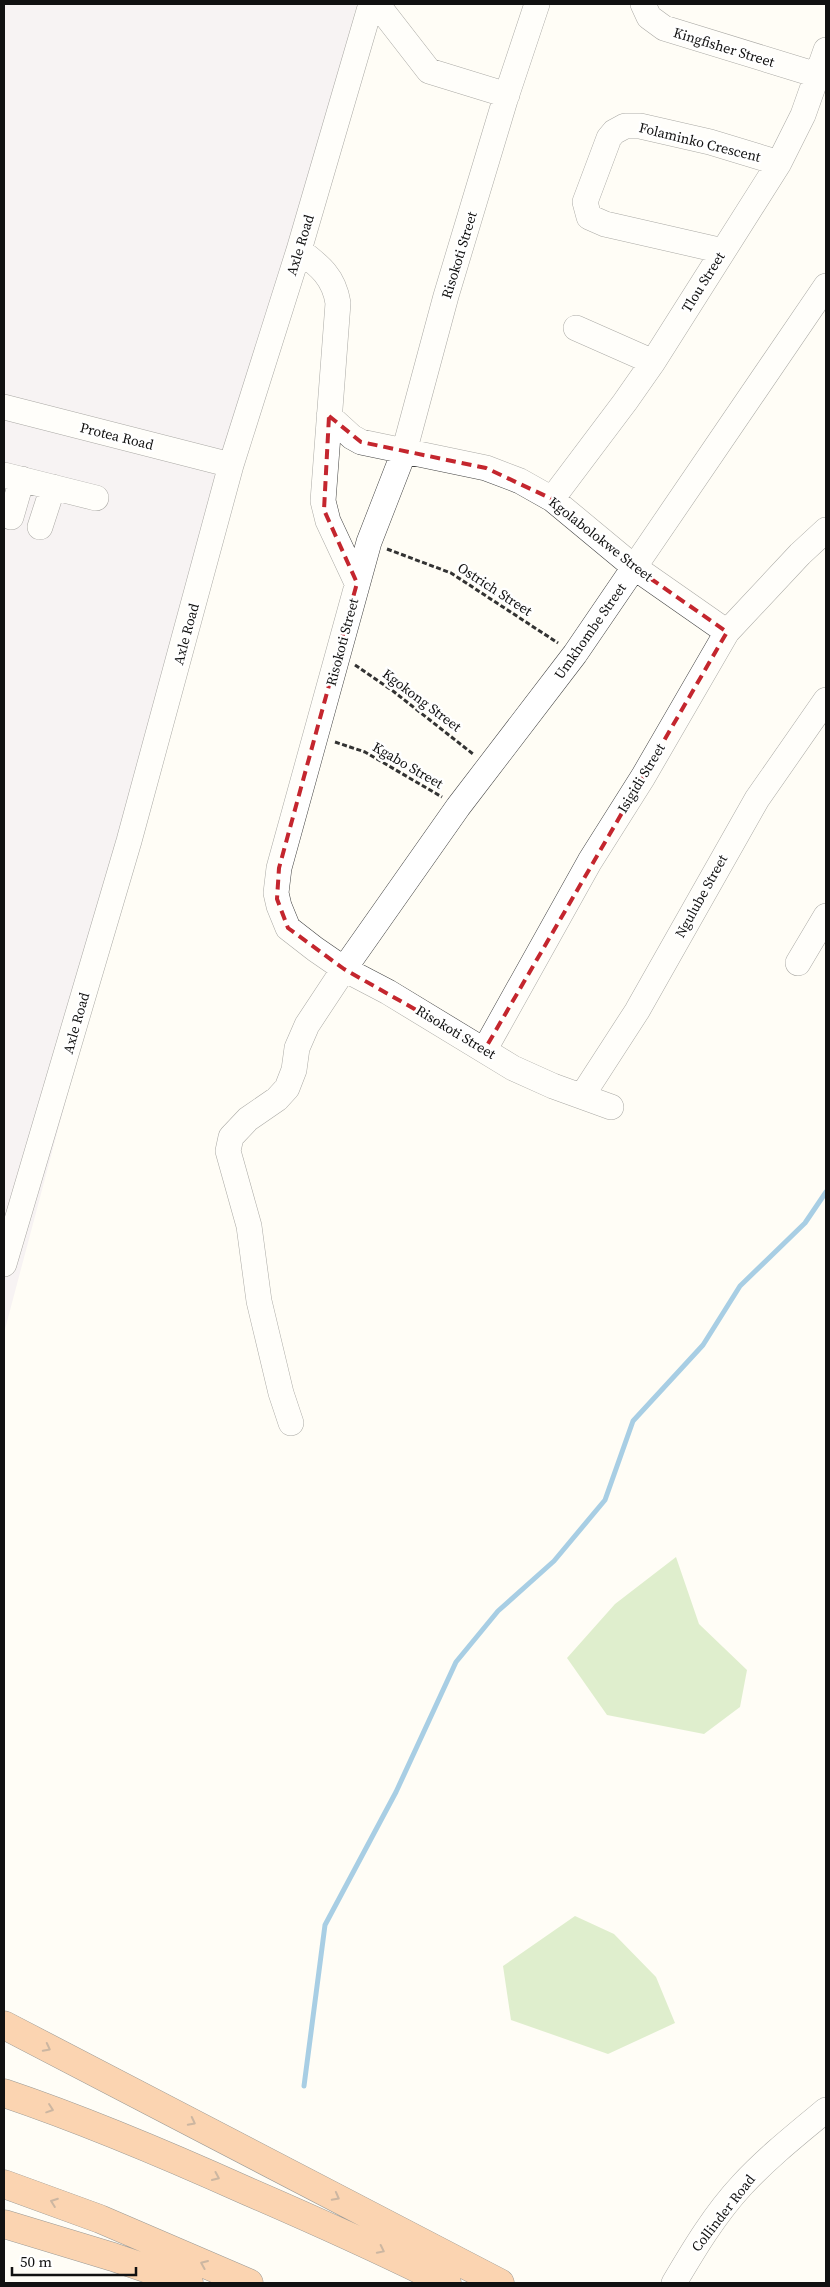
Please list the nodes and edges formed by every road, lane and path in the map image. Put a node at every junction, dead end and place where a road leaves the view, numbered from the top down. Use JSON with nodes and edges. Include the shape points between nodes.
{"nodes":[{"id":1,"x":371,"y":4,"type":"edge"},
{"id":2,"x":377,"y":4,"type":"edge"},
{"id":3,"x":537,"y":4,"type":"edge"},
{"id":4,"x":643,"y":4,"type":"edge"},
{"id":5,"x":826,"y":50,"type":"edge"},
{"id":6,"x":817,"y":75,"type":"junction"},
{"id":7,"x":507,"y":95,"type":"junction"},
{"id":8,"x":778,"y":163,"type":"junction"},
{"id":9,"x":299,"y":250,"type":"junction"},
{"id":10,"x":723,"y":251,"type":"junction"},
{"id":11,"x":826,"y":286,"type":"edge"},
{"id":12,"x":576,"y":328,"type":"dead end"},
{"id":13,"x":653,"y":362,"type":"junction"},
{"id":14,"x":4,"y":407,"type":"edge"},
{"id":15,"x":329,"y":416,"type":"junction"},
{"id":16,"x":404,"y":452,"type":"junction"},
{"id":17,"x":231,"y":465,"type":"junction"},
{"id":18,"x":13,"y":477,"type":"edge"},
{"id":19,"x":53,"y":487,"type":"junction"},
{"id":20,"x":96,"y":498,"type":"dead end"},
{"id":21,"x":552,"y":499,"type":"junction"},
{"id":22,"x":11,"y":517,"type":"dead end"},
{"id":23,"x":40,"y":527,"type":"dead end"},
{"id":24,"x":826,"y":530,"type":"edge"},
{"id":25,"x":369,"y":542,"type":"junction"},
{"id":26,"x":634,"y":567,"type":"junction"},
{"id":27,"x":357,"y":583,"type":"junction"},
{"id":28,"x":727,"y":632,"type":"junction"},
{"id":29,"x":338,"y":654,"type":"junction"},
{"id":30,"x":575,"y":654,"type":"junction"},
{"id":31,"x":826,"y":700,"type":"edge"},
{"id":32,"x":317,"y":737,"type":"junction"},
{"id":33,"x":490,"y":767,"type":"junction"},
{"id":34,"x":458,"y":807,"type":"junction"},
{"id":35,"x":826,"y":916,"type":"edge"},
{"id":36,"x":798,"y":963,"type":"dead end"},
{"id":37,"x":344,"y":969,"type":"junction"},
{"id":38,"x":484,"y":1049,"type":"junction"},
{"id":39,"x":582,"y":1096,"type":"junction"},
{"id":40,"x":611,"y":1107,"type":"dead end"},
{"id":41,"x":4,"y":1264,"type":"edge"},
{"id":42,"x":290,"y":1423,"type":"dead end"},
{"id":43,"x":4,"y":2025,"type":"edge"},
{"id":44,"x":4,"y":2093,"type":"edge"},
{"id":45,"x":826,"y":2110,"type":"edge"},
{"id":46,"x":4,"y":2184,"type":"edge"},
{"id":47,"x":4,"y":2224,"type":"edge"},
{"id":48,"x":190,"y":2283,"type":"edge"},
{"id":49,"x":249,"y":2283,"type":"edge"},
{"id":50,"x":447,"y":2283,"type":"edge"},
{"id":51,"x":500,"y":2283,"type":"edge"},
{"id":52,"x":674,"y":2283,"type":"edge"}],
"edges":[{"from":1,"to":9,"type":"street","name":"Axle Road"},
{"from":2,"to":7,"type":"street","via":[[429,72]]},
{"from":3,"to":7,"type":"street","name":"Risokoti Street"},
{"from":4,"to":6,"type":"street","name":"Kingfisher Street","via":[[649,18],[664,28]]},
{"from":5,"to":6,"type":"street","name":"Tlou Street"},
{"from":6,"to":8,"type":"street","name":"Tlou Street","via":[[803,115]]},
{"from":7,"to":16,"type":"street","name":"Risokoti Street","via":[[446,296]]},
{"from":8,"to":10,"type":"street","name":"Tlou Street"},
{"from":8,"to":10,"type":"street","name":"Folaminko Crescent","via":[[710,142],[640,126],[621,127],[609,138],[585,202],[589,217],[605,224]]},
{"from":9,"to":15,"type":"street","via":[[321,267],[336,290],[338,303]]},
{"from":9,"to":17,"type":"street","name":"Axle Road"},
{"from":10,"to":13,"type":"street","name":"Tlou Street"},
{"from":11,"to":26,"type":"street","name":"Umkhombe Street"},
{"from":12,"to":13,"type":"street"},
{"from":13,"to":21,"type":"street","name":"Tlou Street"},
{"from":14,"to":17,"type":"street","name":"Protea Road"},
{"from":15,"to":16,"type":"street","name":"Kgolabolokwe Street","via":[[361,442]]},
{"from":15,"to":27,"type":"street","via":[[324,510]]},
{"from":16,"to":21,"type":"street","name":"Kgolabolokwe Street","via":[[486,468]]},
{"from":16,"to":25,"type":"street","name":"Risokoti Street"},
{"from":17,"to":41,"type":"street","name":"Axle Road","via":[[121,870]]},
{"from":18,"to":19,"type":"street"},
{"from":18,"to":22,"type":"street"},
{"from":19,"to":20,"type":"street"},
{"from":19,"to":23,"type":"street"},
{"from":21,"to":26,"type":"street","name":"Kgolabolokwe Street"},
{"from":24,"to":28,"type":"street","name":"Isigidi Street"},
{"from":25,"to":27,"type":"street","name":"Risokoti Street"},
{"from":25,"to":30,"type":"path","name":"Ostrich Street","via":[[451,573]]},
{"from":26,"to":28,"type":"street","name":"Kgolabolokwe Street"},
{"from":26,"to":30,"type":"street","name":"Umkhombe Street"},
{"from":27,"to":29,"type":"street","name":"Risokoti Street"},
{"from":28,"to":38,"type":"street","name":"Isigidi Street","via":[[590,861]]},
{"from":29,"to":32,"type":"street","name":"Risokoti Street"},
{"from":29,"to":33,"type":"path","name":"Kgokong Street","via":[[393,691]]},
{"from":30,"to":33,"type":"street","name":"Umkhombe Street"},
{"from":31,"to":39,"type":"street","name":"Ngulube Street","via":[[756,799],[637,1011]]},
{"from":32,"to":34,"type":"path","name":"Kgabo Street","via":[[365,752]]},
{"from":32,"to":37,"type":"street","name":"Risokoti Street","via":[[279,868],[276,893],[288,928]]},
{"from":33,"to":34,"type":"street","name":"Umkhombe Street"},
{"from":34,"to":37,"type":"street","name":"Umkhombe Street"},
{"from":35,"to":36,"type":"street"},
{"from":37,"to":38,"type":"street","name":"Risokoti Street"},
{"from":37,"to":42,"type":"street","name":"Umkhombe Street","via":[[307,1025],[297,1048],[287,1088],[238,1129],[231,1137],[228,1151],[249,1226],[259,1301]]},
{"from":38,"to":39,"type":"street","name":"Risokoti Street","via":[[513,1068]]},
{"from":39,"to":40,"type":"street","name":"Risokoti Street"},
{"from":43,"to":51,"type":"highway","one_way":true},
{"from":44,"to":50,"type":"highway","one_way":true,"via":[[69,2115],[158,2152],[378,2248]]},
{"from":45,"to":52,"type":"street","name":"Collinder Road","via":[[783,2144],[741,2186],[697,2244]]},
{"from":49,"to":46,"type":"highway","one_way":true,"via":[[100,2219]]},
{"from":47,"to":48,"type":"highway"}]}
